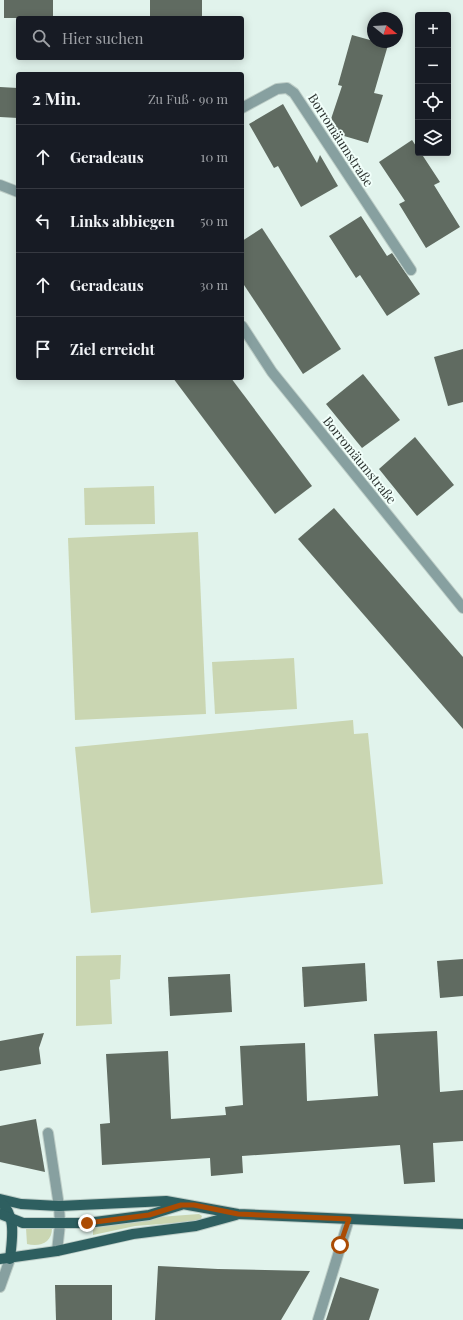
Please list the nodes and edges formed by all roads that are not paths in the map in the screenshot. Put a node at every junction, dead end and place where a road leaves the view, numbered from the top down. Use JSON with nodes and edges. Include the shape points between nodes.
{"nodes":[{"id":1,"x":244,"y":107,"type":"edge"},
{"id":2,"x":0,"y":184,"type":"edge"},
{"id":3,"x":16,"y":191,"type":"edge"},
{"id":4,"x":411,"y":270,"type":"dead end"},
{"id":5,"x":244,"y":329,"type":"edge"},
{"id":6,"x":463,"y":608,"type":"edge"},
{"id":7,"x":48,"y":1134,"type":"dead end"},
{"id":8,"x":0,"y":1200,"type":"edge"},
{"id":9,"x":181,"y":1205,"type":"junction"},
{"id":10,"x":59,"y":1206,"type":"junction"},
{"id":11,"x":0,"y":1214,"type":"edge"},
{"id":12,"x":238,"y":1214,"type":"junction"},
{"id":13,"x":11,"y":1218,"type":"junction"},
{"id":14,"x":349,"y":1219,"type":"junction"},
{"id":15,"x":60,"y":1224,"type":"junction"},
{"id":16,"x":463,"y":1224,"type":"edge"},
{"id":17,"x":57,"y":1251,"type":"junction"},
{"id":18,"x":5,"y":1259,"type":"edge"},
{"id":19,"x":0,"y":1287,"type":"edge"},
{"id":20,"x":318,"y":1320,"type":"edge"}],
"edges":[{"from":1,"to":4,"type":"street","name":"Borromäumstraße","via":[[277,89],[287,88],[294,93]]},
{"from":2,"to":3,"type":"street"},
{"from":5,"to":6,"type":"street","name":"Borromäumstraße","via":[[272,372]]},
{"from":7,"to":10,"type":"street"},
{"from":8,"to":10,"type":"main road"},
{"from":8,"to":13,"type":"main road"},
{"from":9,"to":10,"type":"main road","via":[[166,1201]]},
{"from":9,"to":12,"type":"main road","via":[[194,1205]]},
{"from":9,"to":15,"type":"main road","via":[[149,1215],[100,1222]]},
{"from":10,"to":15,"type":"street"},
{"from":11,"to":13,"type":"main road"},
{"from":12,"to":14,"type":"main road"},
{"from":12,"to":17,"type":"main road","via":[[196,1226],[133,1234]]},
{"from":13,"to":15,"type":"main road","via":[[23,1223]]},
{"from":13,"to":18,"type":"main road","via":[[13,1232]]},
{"from":14,"to":16,"type":"main road"},
{"from":14,"to":20,"type":"street"},
{"from":15,"to":17,"type":"street"},
{"from":17,"to":18,"type":"main road"},
{"from":18,"to":19,"type":"street"}]}
